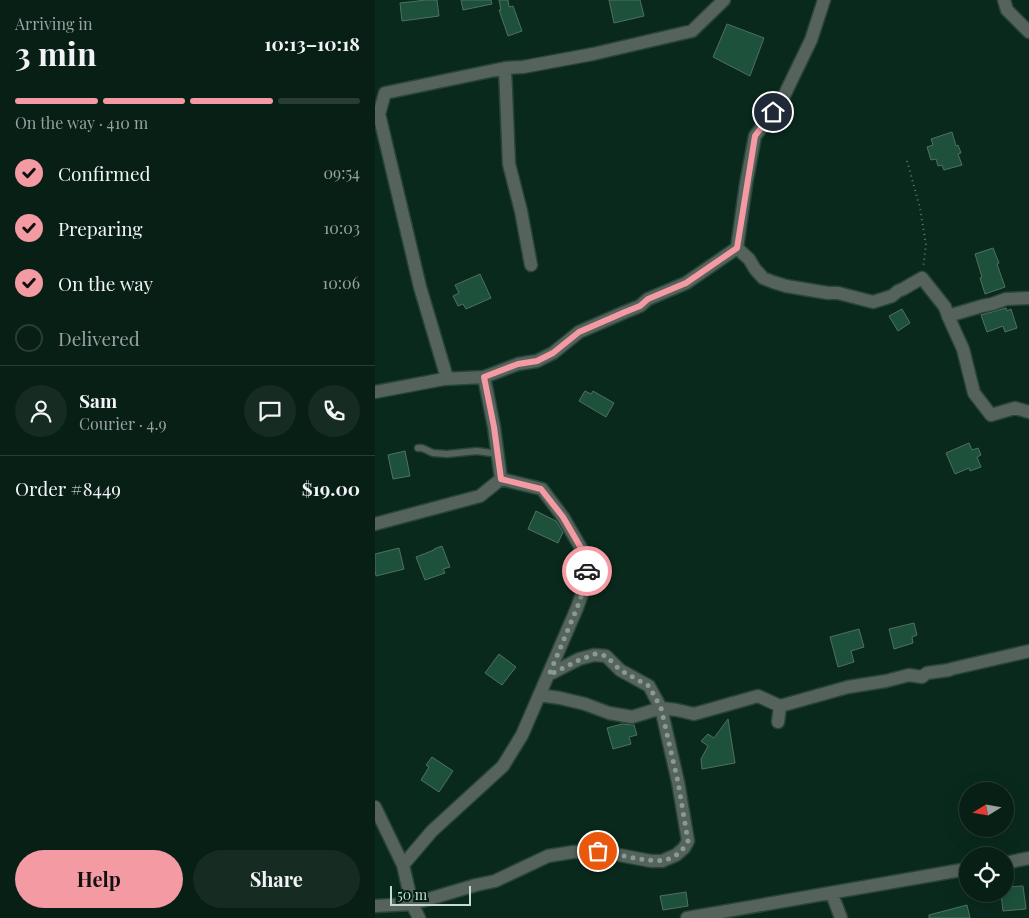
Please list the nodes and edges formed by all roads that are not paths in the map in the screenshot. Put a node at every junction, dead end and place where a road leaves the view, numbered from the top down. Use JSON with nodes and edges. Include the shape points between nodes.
{"nodes":[{"id":1,"x":724,"y":0,"type":"edge"},
{"id":2,"x":1004,"y":0,"type":"edge"},
{"id":3,"x":821,"y":1,"type":"edge"},
{"id":4,"x":1029,"y":32,"type":"edge"},
{"id":5,"x":505,"y":68,"type":"junction"},
{"id":6,"x":737,"y":248,"type":"junction"},
{"id":7,"x":531,"y":265,"type":"dead end"},
{"id":8,"x":1029,"y":298,"type":"edge"},
{"id":9,"x":948,"y":316,"type":"junction"},
{"id":10,"x":484,"y":377,"type":"junction"},
{"id":11,"x":447,"y":378,"type":"junction"},
{"id":12,"x":375,"y":392,"type":"edge"},
{"id":13,"x":1029,"y":412,"type":"edge"},
{"id":14,"x":418,"y":448,"type":"dead end"},
{"id":15,"x":498,"y":454,"type":"junction"},
{"id":16,"x":501,"y":479,"type":"junction"},
{"id":17,"x":375,"y":524,"type":"edge"},
{"id":18,"x":1029,"y":651,"type":"edge"},
{"id":19,"x":549,"y":675,"type":"junction"},
{"id":20,"x":539,"y":695,"type":"junction"},
{"id":21,"x":780,"y":706,"type":"junction"},
{"id":22,"x":661,"y":708,"type":"junction"},
{"id":23,"x":778,"y":722,"type":"dead end"},
{"id":24,"x":375,"y":807,"type":"edge"},
{"id":25,"x":1029,"y":858,"type":"edge"},
{"id":26,"x":1014,"y":860,"type":"edge"},
{"id":27,"x":403,"y":865,"type":"junction"},
{"id":28,"x":959,"y":870,"type":"edge"},
{"id":29,"x":832,"y":894,"type":"junction"},
{"id":30,"x":411,"y":904,"type":"junction"},
{"id":31,"x":375,"y":906,"type":"edge"},
{"id":32,"x":419,"y":918,"type":"edge"},
{"id":33,"x":687,"y":918,"type":"edge"},
{"id":34,"x":841,"y":918,"type":"edge"}],
"edges":[{"from":1,"to":5,"type":"street","via":[[692,31],[593,54]]},
{"from":2,"to":4,"type":"street","via":[[1007,10]]},
{"from":3,"to":6,"type":"street","via":[[811,40],[782,100],[755,136]]},
{"from":5,"to":7,"type":"street","via":[[509,164]]},
{"from":5,"to":11,"type":"street","via":[[385,93],[379,114],[420,287]]},
{"from":6,"to":9,"type":"street","via":[[763,278],[773,282],[873,302],[892,296],[922,278],[945,307]]},
{"from":6,"to":10,"type":"street","via":[[686,283],[579,332],[553,353]]},
{"from":8,"to":9,"type":"street","via":[[1006,299]]},
{"from":9,"to":13,"type":"street","via":[[963,349],[974,393],[991,415],[1015,408]]},
{"from":10,"to":11,"type":"street"},
{"from":10,"to":15,"type":"street"},
{"from":11,"to":12,"type":"street"},
{"from":14,"to":15,"type":"lane","via":[[433,453],[477,451]]},
{"from":15,"to":16,"type":"street"},
{"from":16,"to":17,"type":"street","via":[[480,496]]},
{"from":16,"to":19,"type":"street","via":[[541,489],[581,548],[587,569],[587,580],[577,608]]},
{"from":18,"to":21,"type":"street","via":[[927,673],[922,678],[909,675],[848,687]]},
{"from":19,"to":20,"type":"street"},
{"from":19,"to":22,"type":"street","via":[[595,654],[606,656],[620,670],[649,686]]},
{"from":20,"to":22,"type":"street","via":[[632,717]]},
{"from":20,"to":27,"type":"street","via":[[522,735],[503,766],[431,831]]},
{"from":21,"to":22,"type":"street","via":[[758,696],[694,714]]},
{"from":21,"to":23,"type":"street"},
{"from":22,"to":30,"type":"street","via":[[688,841],[676,855],[662,861],[598,851],[548,856],[495,880]]},
{"from":24,"to":27,"type":"street"},
{"from":25,"to":26,"type":"street"},
{"from":27,"to":30,"type":"street"},
{"from":28,"to":29,"type":"street"},
{"from":29,"to":33,"type":"street"},
{"from":29,"to":34,"type":"street"},
{"from":30,"to":31,"type":"street"},
{"from":30,"to":32,"type":"street"}]}
